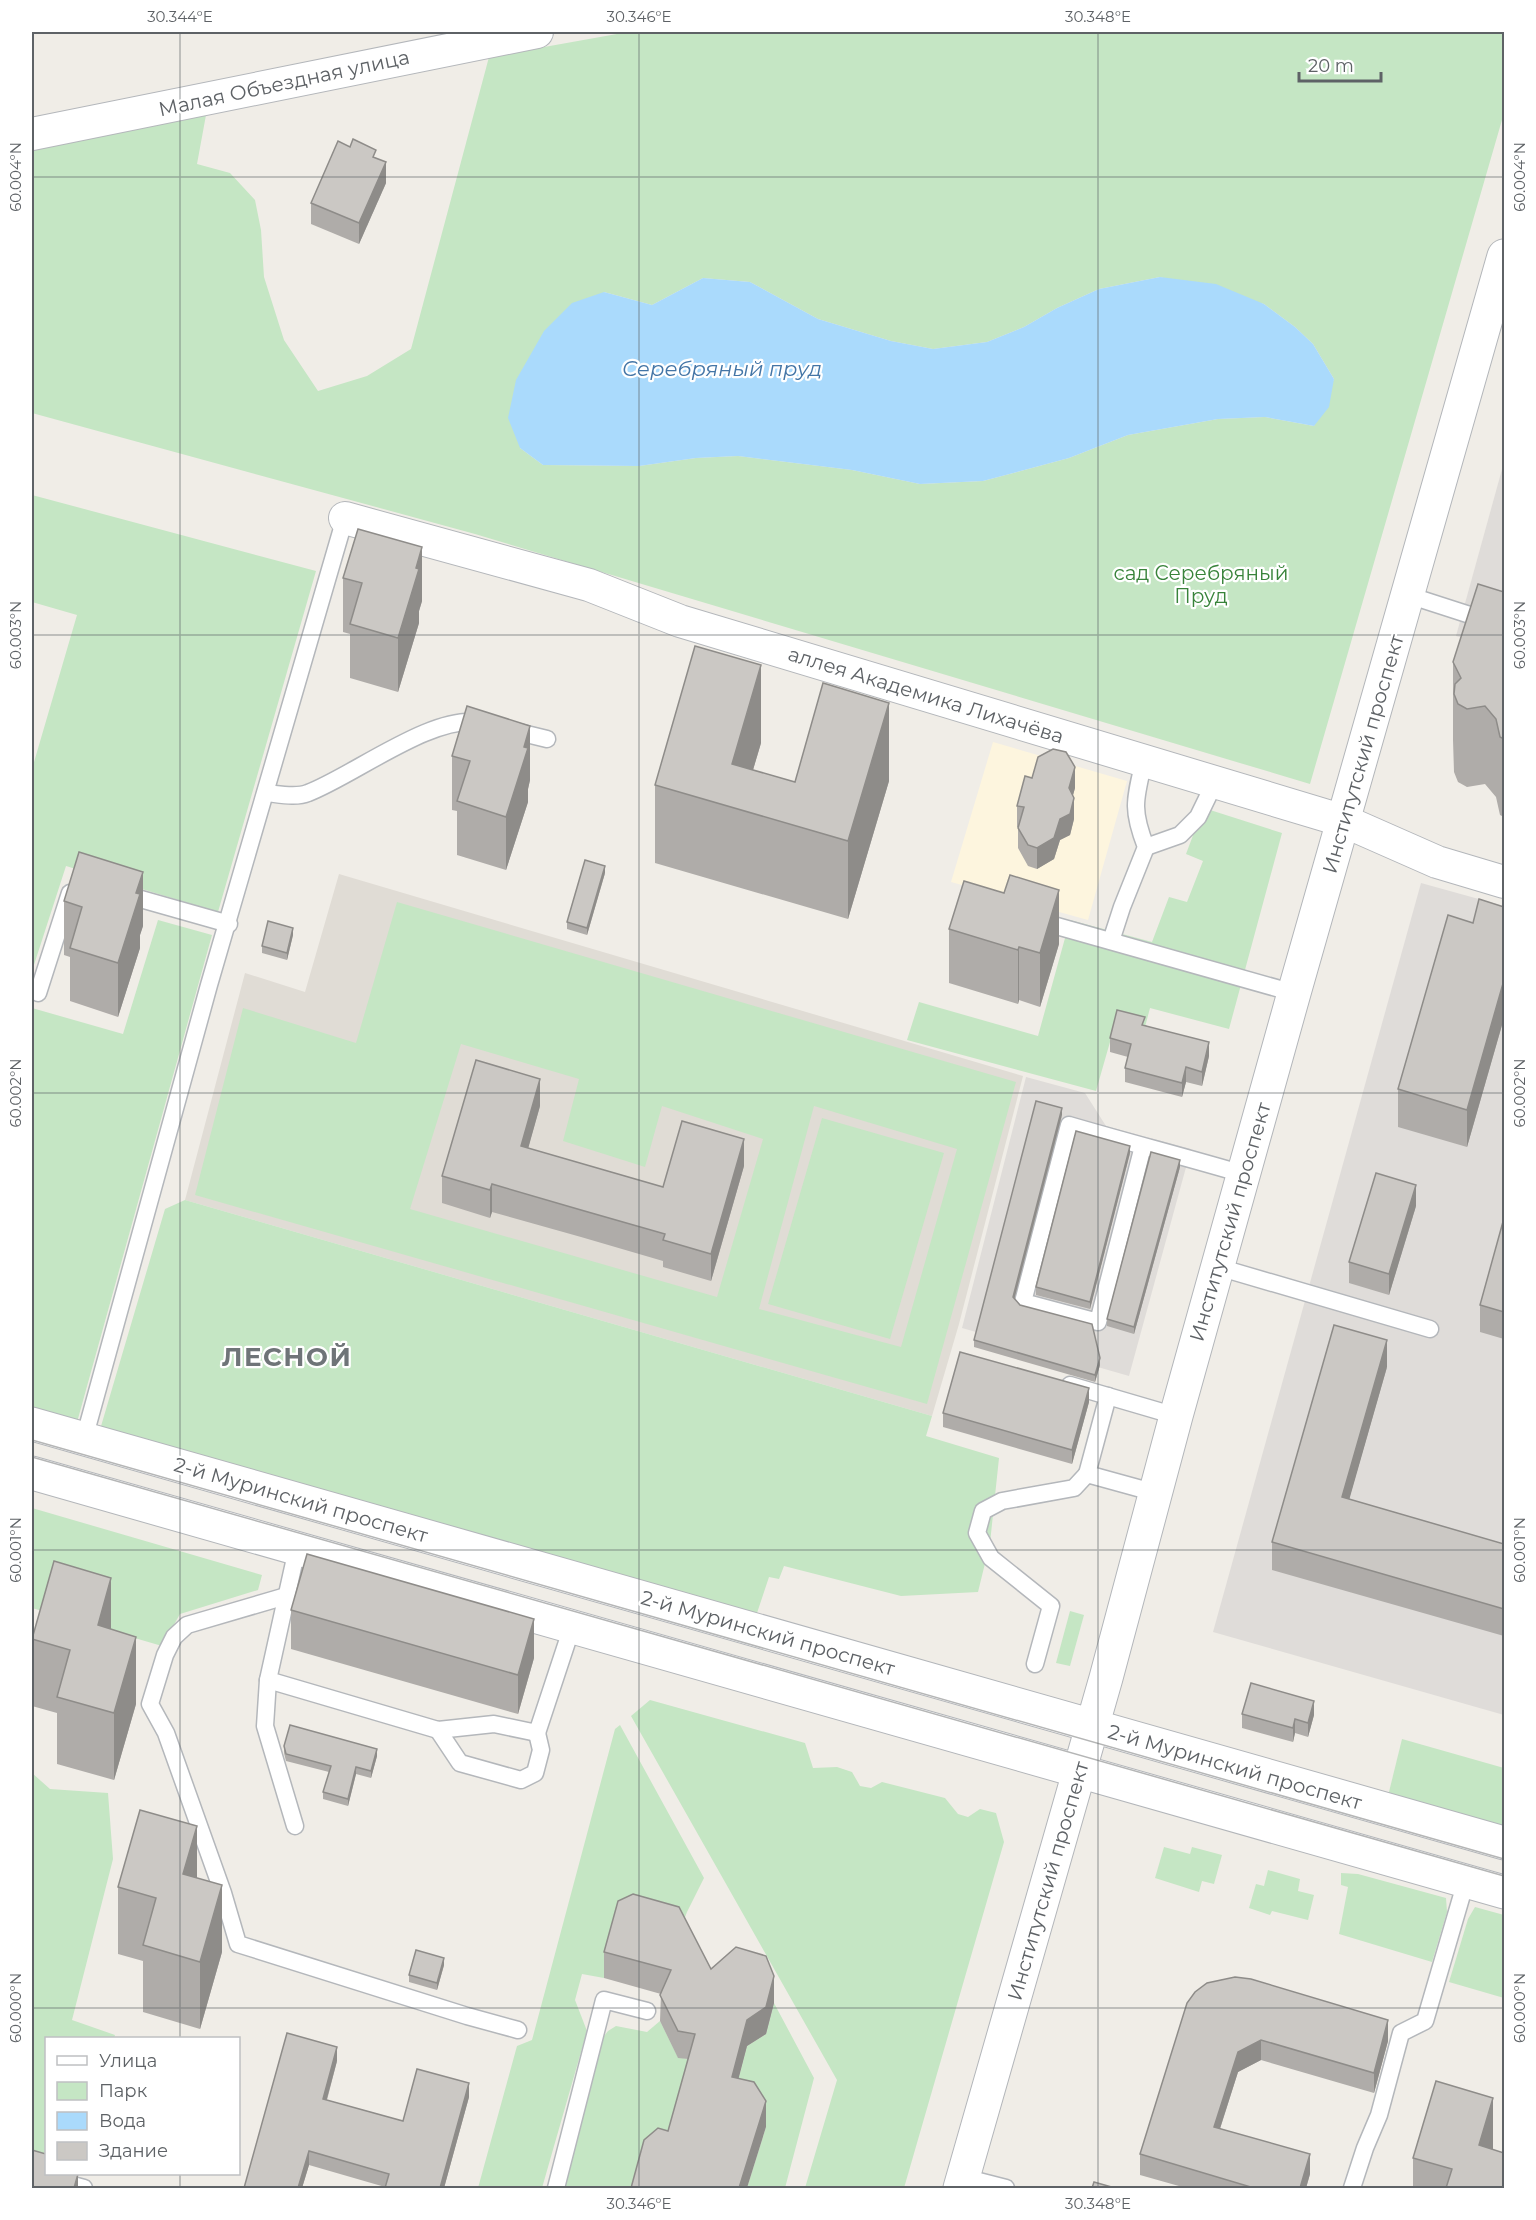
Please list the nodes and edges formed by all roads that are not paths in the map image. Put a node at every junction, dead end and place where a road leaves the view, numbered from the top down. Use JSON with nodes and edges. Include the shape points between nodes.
{"nodes":[{"id":1,"x":537,"y":32,"type":"edge"},
{"id":2,"x":32,"y":134,"type":"edge"},
{"id":3,"x":1504,"y":256,"type":"edge"},
{"id":4,"x":345,"y":518,"type":"joint"},
{"id":5,"x":1408,"y":595,"type":"junction"},
{"id":6,"x":1504,"y":626,"type":"edge"},
{"id":7,"x":547,"y":739,"type":"dead end"},
{"id":8,"x":1144,"y":761,"type":"junction"},
{"id":9,"x":1215,"y":782,"type":"junction"},
{"id":10,"x":266,"y":793,"type":"junction"},
{"id":11,"x":1344,"y":820,"type":"junction"},
{"id":12,"x":1146,"y":847,"type":"junction"},
{"id":13,"x":1504,"y":882,"type":"edge"},
{"id":14,"x":86,"y":883,"type":"edge"},
{"id":15,"x":108,"y":889,"type":"edge"},
{"id":16,"x":1028,"y":918,"type":"edge"},
{"id":17,"x":229,"y":924,"type":"junction"},
{"id":18,"x":1111,"y":941,"type":"junction"},
{"id":19,"x":38,"y":993,"type":"dead end"},
{"id":20,"x":1294,"y":993,"type":"junction"},
{"id":21,"x":1143,"y":1146,"type":"junction"},
{"id":22,"x":1243,"y":1174,"type":"junction"},
{"id":23,"x":1218,"y":1267,"type":"junction"},
{"id":24,"x":1430,"y":1329,"type":"dead end"},
{"id":25,"x":1051,"y":1380,"type":"edge"},
{"id":26,"x":1108,"y":1396,"type":"junction"},
{"id":27,"x":1176,"y":1416,"type":"junction"},
{"id":28,"x":32,"y":1424,"type":"edge"},
{"id":29,"x":84,"y":1439,"type":"junction"},
{"id":30,"x":32,"y":1473,"type":"edge"},
{"id":31,"x":1088,"y":1474,"type":"junction"},
{"id":32,"x":1156,"y":1493,"type":"junction"},
{"id":33,"x":297,"y":1549,"type":"junction"},
{"id":34,"x":286,"y":1596,"type":"junction"},
{"id":35,"x":572,"y":1627,"type":"junction"},
{"id":36,"x":1035,"y":1664,"type":"dead end"},
{"id":37,"x":268,"y":1680,"type":"junction"},
{"id":38,"x":1092,"y":1726,"type":"junction"},
{"id":39,"x":438,"y":1730,"type":"junction"},
{"id":40,"x":537,"y":1734,"type":"junction"},
{"id":41,"x":1079,"y":1771,"type":"junction"},
{"id":42,"x":295,"y":1826,"type":"dead end"},
{"id":43,"x":1504,"y":1843,"type":"edge"},
{"id":44,"x":1466,"y":1881,"type":"junction"},
{"id":45,"x":1504,"y":1892,"type":"edge"},
{"id":46,"x":647,"y":2011,"type":"dead end"},
{"id":47,"x":518,"y":2030,"type":"dead end"},
{"id":48,"x":32,"y":2174,"type":"edge"},
{"id":49,"x":962,"y":2183,"type":"edge"},
{"id":50,"x":84,"y":2188,"type":"edge"},
{"id":51,"x":556,"y":2188,"type":"edge"},
{"id":52,"x":1006,"y":2188,"type":"edge"},
{"id":53,"x":1352,"y":2188,"type":"edge"}],
"edges":[{"from":1,"to":2,"type":"street","name":"Малая Объездная улица"},
{"from":3,"to":5,"type":"main road","name":"Институтский проспект"},
{"from":4,"to":8,"type":"street","name":"аллея Академика Лихачёва","via":[[589,585],[680,621]]},
{"from":4,"to":10,"type":"lane"},
{"from":5,"to":6,"type":"lane"},
{"from":5,"to":11,"type":"main road","name":"Институтский проспект"},
{"from":7,"to":10,"type":"lane","via":[[473,721],[430,730],[305,794]]},
{"from":8,"to":9,"type":"street","name":"аллея Академика Лихачёва"},
{"from":8,"to":12,"type":"lane","via":[[1135,799],[1137,823]]},
{"from":9,"to":11,"type":"street","name":"аллея Академика Лихачёва"},
{"from":9,"to":12,"type":"lane","via":[[1198,817],[1180,835]]},
{"from":10,"to":17,"type":"lane"},
{"from":11,"to":13,"type":"street","name":"аллея Академика Лихачёва","via":[[1437,862]]},
{"from":11,"to":20,"type":"main road","name":"Институтский проспект"},
{"from":12,"to":18,"type":"lane"},
{"from":14,"to":19,"type":"lane","via":[[75,880]]},
{"from":15,"to":17,"type":"lane"},
{"from":16,"to":18,"type":"lane"},
{"from":17,"to":29,"type":"lane"},
{"from":18,"to":20,"type":"lane"},
{"from":20,"to":22,"type":"main road","name":"Институтский проспект"},
{"from":21,"to":21,"type":"lane","via":[[1069,1125],[1023,1302],[1098,1322]]},
{"from":21,"to":22,"type":"lane"},
{"from":22,"to":23,"type":"main road","name":"Институтский проспект"},
{"from":23,"to":24,"type":"lane"},
{"from":23,"to":27,"type":"main road","name":"Институтский проспект"},
{"from":25,"to":26,"type":"lane"},
{"from":26,"to":27,"type":"lane"},
{"from":26,"to":31,"type":"lane"},
{"from":27,"to":32,"type":"main road","name":"Институтский проспект"},
{"from":28,"to":29,"type":"main road","name":"2-й Муринский проспект"},
{"from":29,"to":38,"type":"main road","name":"2-й Муринский проспект"},
{"from":30,"to":33,"type":"main road"},
{"from":31,"to":32,"type":"lane"},
{"from":31,"to":36,"type":"lane","via":[[1074,1488],[1002,1501],[983,1510],[977,1533],[991,1558],[1050,1606]]},
{"from":32,"to":38,"type":"main road","name":"Институтский проспект"},
{"from":33,"to":34,"type":"lane"},
{"from":33,"to":35,"type":"main road"},
{"from":34,"to":37,"type":"lane"},
{"from":34,"to":47,"type":"lane","via":[[187,1624],[174,1637],[165,1655],[150,1704],[166,1733],[238,1944]]},
{"from":35,"to":40,"type":"lane"},
{"from":35,"to":41,"type":"main road"},
{"from":37,"to":39,"type":"lane"},
{"from":37,"to":42,"type":"lane","via":[[264,1726]]},
{"from":38,"to":41,"type":"main road","name":"Институтский проспект"},
{"from":38,"to":43,"type":"main road","name":"2-й Муринский проспект"},
{"from":39,"to":40,"type":"lane","via":[[494,1724]]},
{"from":39,"to":40,"type":"lane","via":[[460,1763],[521,1780],[535,1773],[541,1750]]},
{"from":41,"to":44,"type":"main road"},
{"from":41,"to":49,"type":"main road","name":"Институтский проспект"},
{"from":44,"to":45,"type":"main road"},
{"from":44,"to":53,"type":"lane","via":[[1425,2021],[1401,2033],[1379,2115]]},
{"from":46,"to":51,"type":"lane","via":[[604,2000]]},
{"from":48,"to":50,"type":"lane"},
{"from":49,"to":52,"type":"lane"}]}
